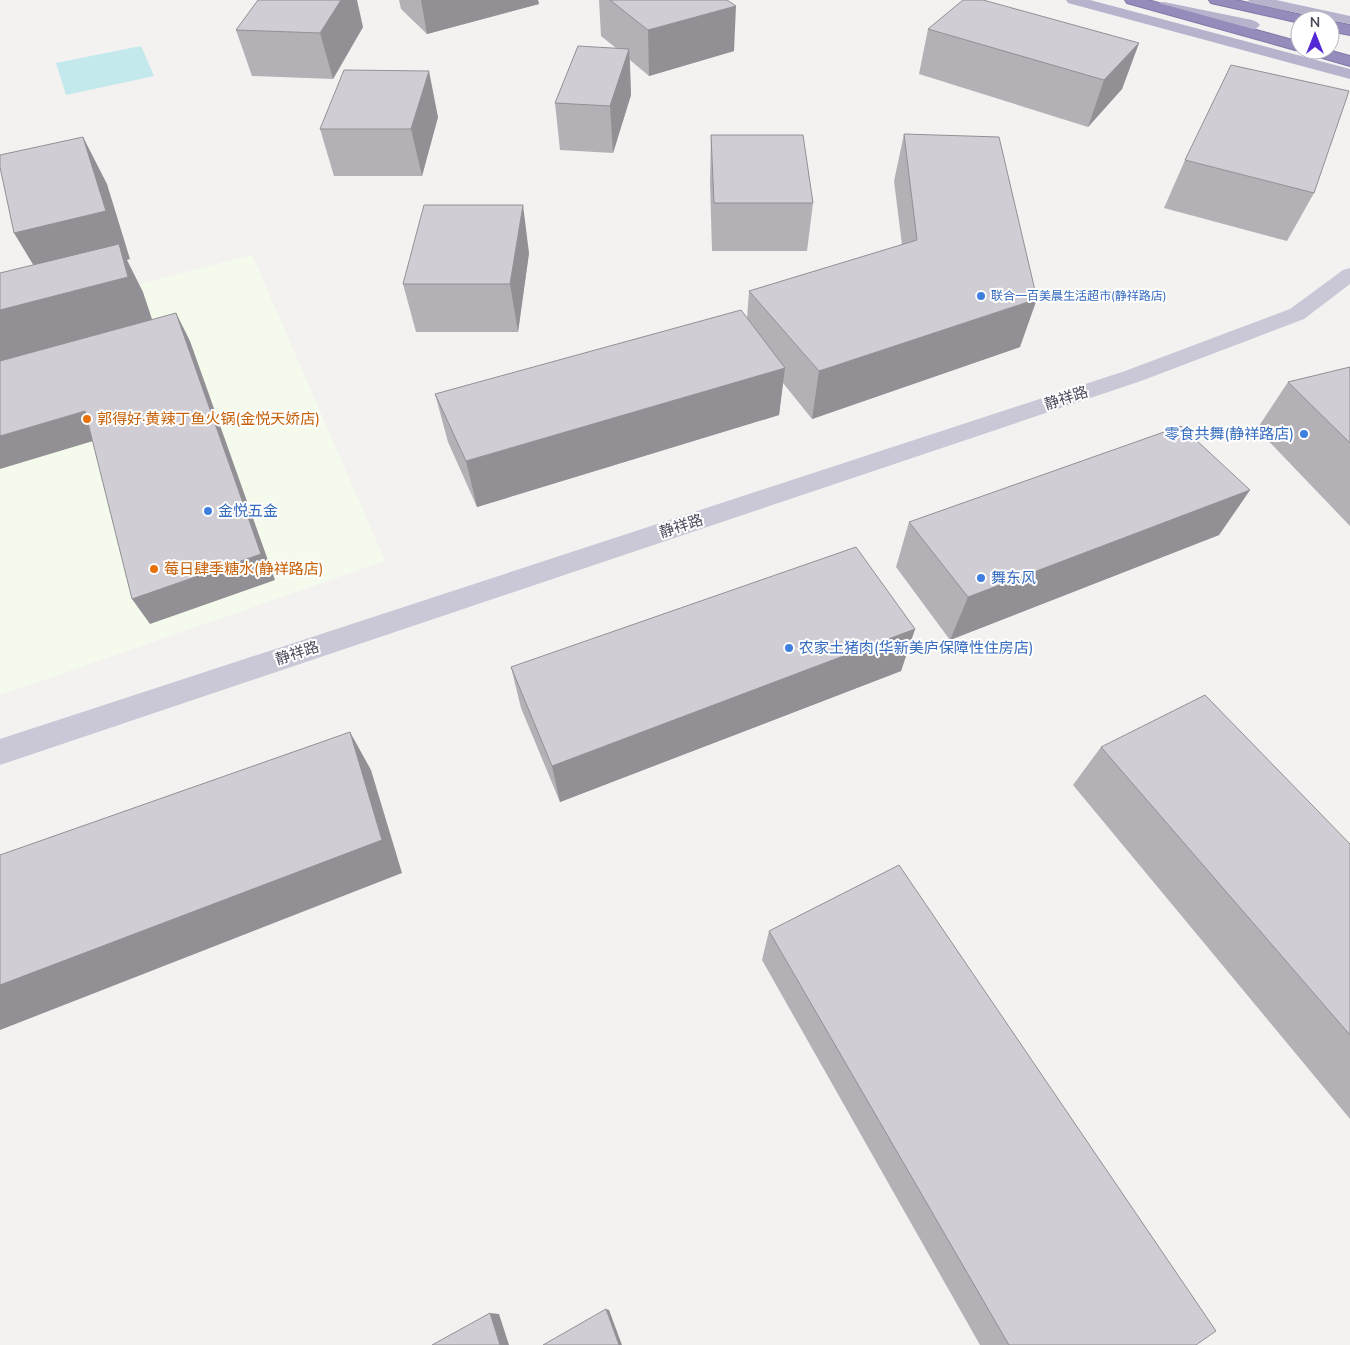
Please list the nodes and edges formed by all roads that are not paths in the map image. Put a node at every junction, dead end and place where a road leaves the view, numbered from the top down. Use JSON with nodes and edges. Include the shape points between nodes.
{"nodes":[{"id":1,"x":1073,"y":0,"type":"edge"},
{"id":2,"x":1134,"y":0,"type":"edge"},
{"id":3,"x":1180,"y":0,"type":"edge"},
{"id":4,"x":1216,"y":0,"type":"edge"},
{"id":5,"x":1252,"y":16,"type":"edge"},
{"id":6,"x":1290,"y":19,"type":"edge"},
{"id":7,"x":1350,"y":20,"type":"edge"},
{"id":8,"x":1290,"y":27,"type":"edge"},
{"id":9,"x":1290,"y":33,"type":"edge"},
{"id":10,"x":1290,"y":41,"type":"edge"},
{"id":11,"x":1350,"y":74,"type":"edge"},
{"id":12,"x":1350,"y":274,"type":"edge"},
{"id":13,"x":0,"y":752,"type":"edge"}],
"edges":[{"from":1,"to":11,"type":"main road"},
{"from":2,"to":5,"type":"highway"},
{"from":3,"to":5,"type":"main road"},
{"from":4,"to":5,"type":"highway"},
{"from":5,"to":6,"type":"highway"},
{"from":5,"to":7,"type":"main road"},
{"from":5,"to":8,"type":"highway"},
{"from":5,"to":9,"type":"highway"},
{"from":5,"to":10,"type":"highway"},
{"from":12,"to":13,"type":"street","name":"静祥路","via":[[1297,314],[1133,376]]}]}
